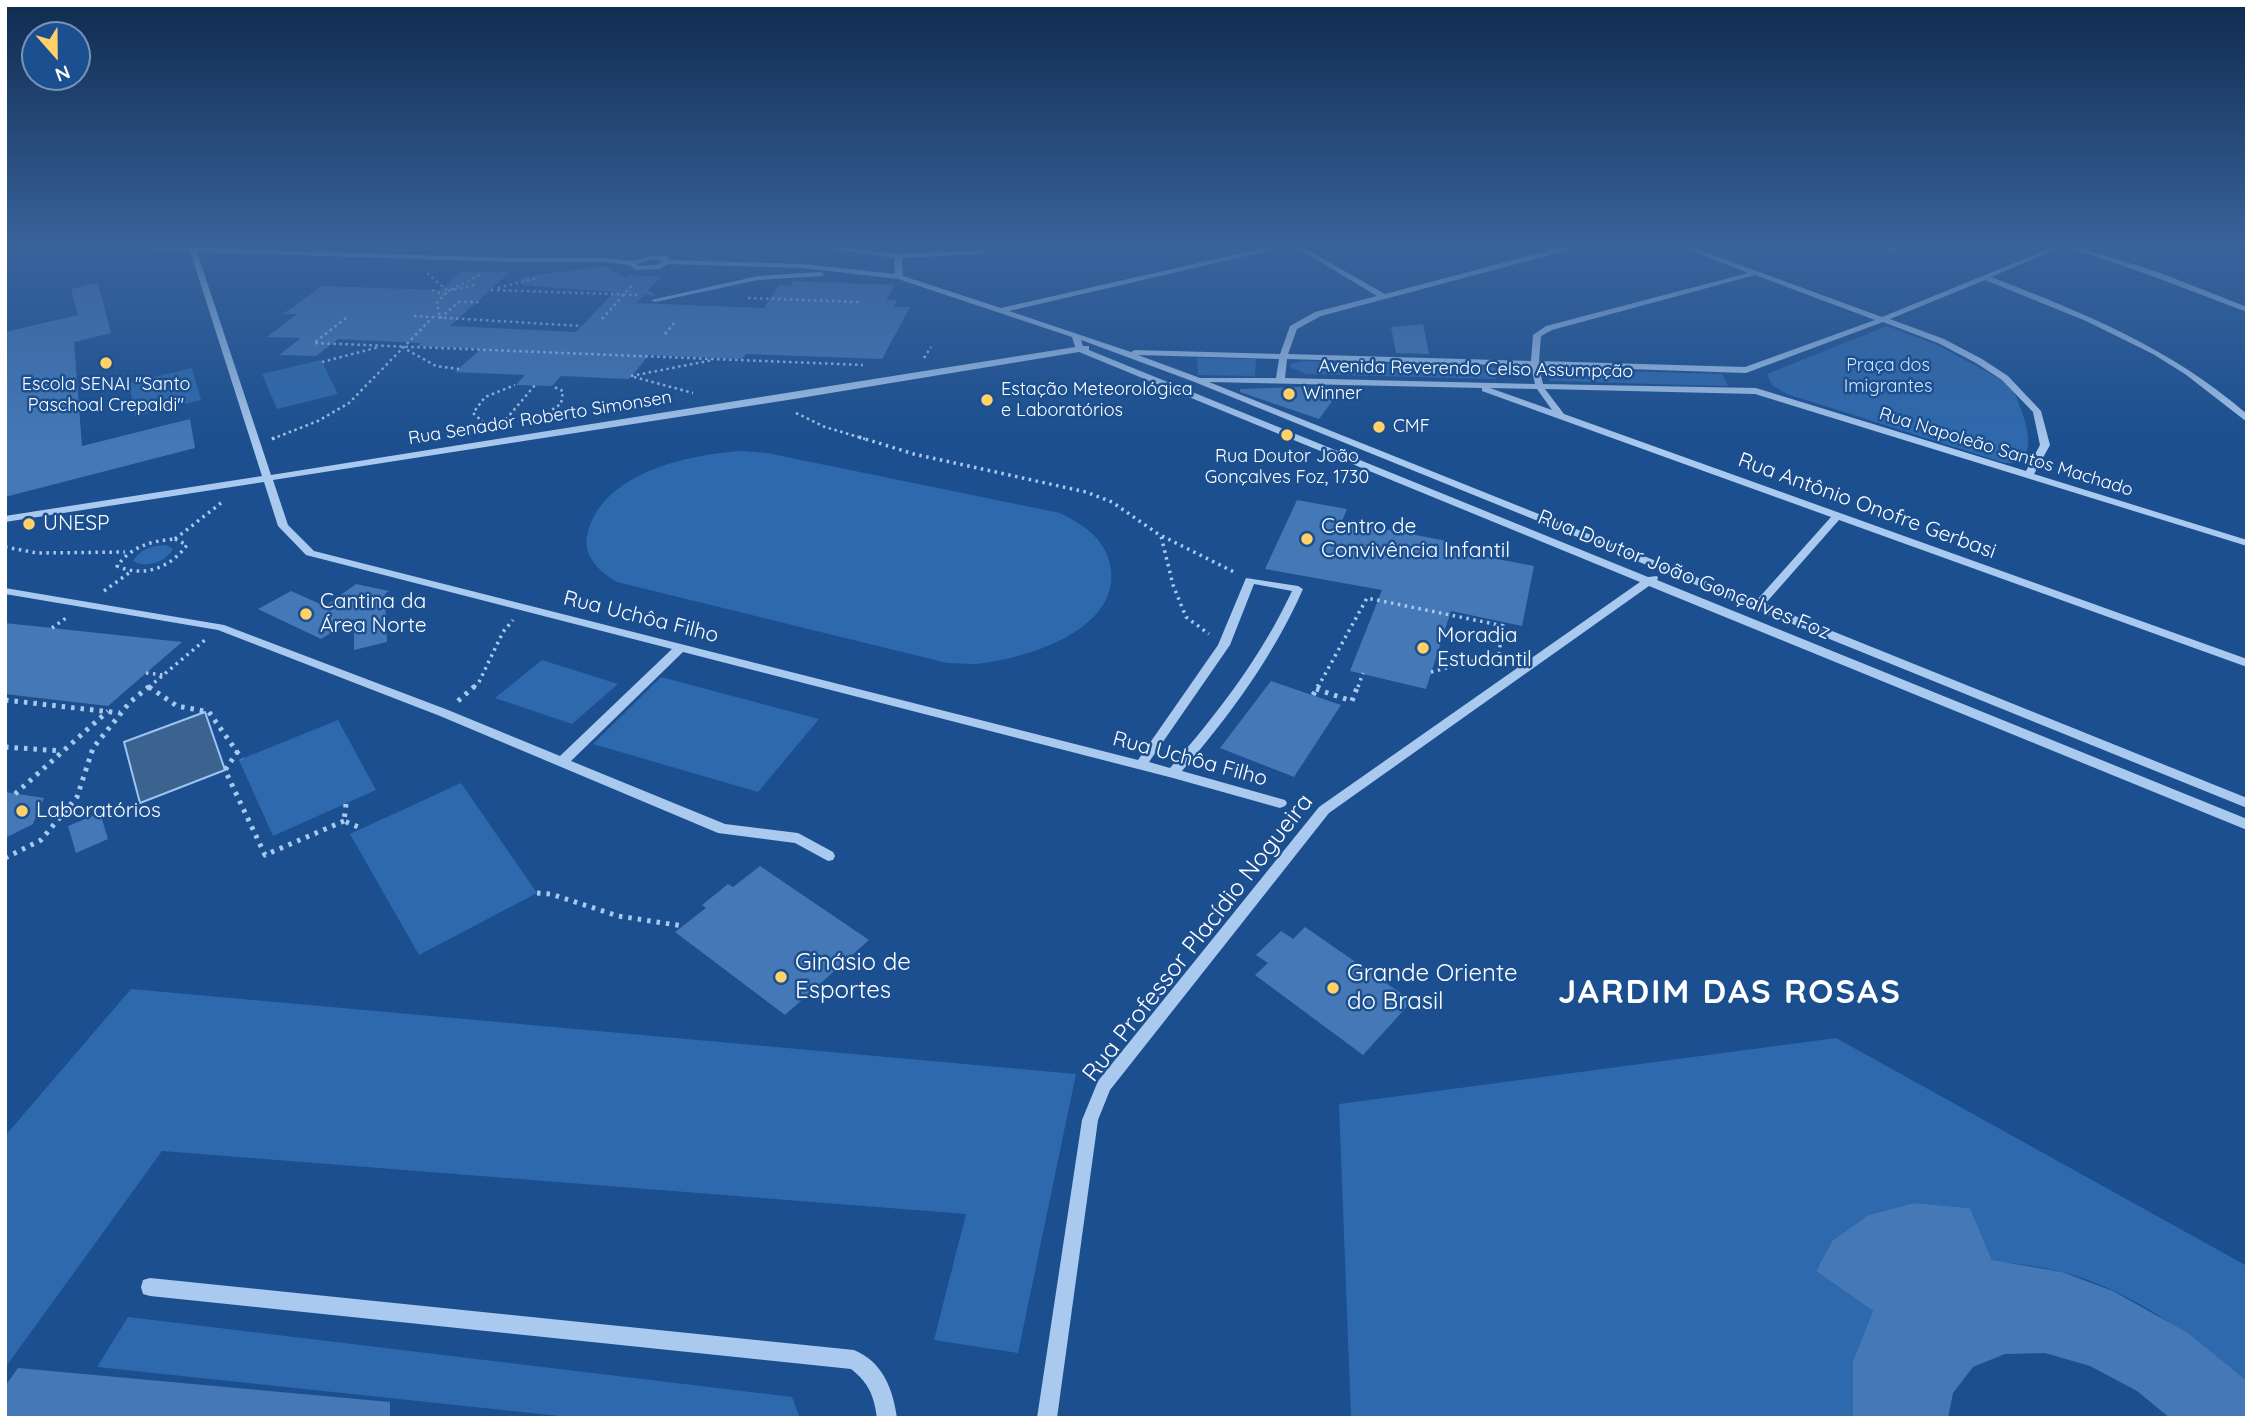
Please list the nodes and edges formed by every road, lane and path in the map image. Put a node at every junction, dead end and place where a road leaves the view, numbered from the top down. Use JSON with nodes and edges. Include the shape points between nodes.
{"nodes":[{"id":1,"x":215,"y":314,"type":"edge"},
{"id":2,"x":439,"y":314,"type":"edge"},
{"id":3,"x":444,"y":314,"type":"edge"},
{"id":4,"x":605,"y":314,"type":"edge"},
{"id":5,"x":1010,"y":314,"type":"edge"},
{"id":6,"x":1317,"y":314,"type":"edge"},
{"id":7,"x":1600,"y":314,"type":"edge"},
{"id":8,"x":1871,"y":314,"type":"edge"},
{"id":9,"x":1895,"y":314,"type":"edge"},
{"id":10,"x":2079,"y":314,"type":"edge"},
{"id":11,"x":414,"y":316,"type":"dead end"},
{"id":12,"x":433,"y":317,"type":"junction"},
{"id":13,"x":346,"y":318,"type":"dead end"},
{"id":14,"x":440,"y":318,"type":"junction"},
{"id":15,"x":601,"y":319,"type":"dead end"},
{"id":16,"x":1884,"y":319,"type":"junction"},
{"id":17,"x":674,"y":323,"type":"dead end"},
{"id":18,"x":582,"y":326,"type":"dead end"},
{"id":19,"x":665,"y":334,"type":"dead end"},
{"id":20,"x":1076,"y":336,"type":"junction"},
{"id":21,"x":1103,"y":345,"type":"junction"},
{"id":22,"x":385,"y":346,"type":"junction"},
{"id":23,"x":401,"y":346,"type":"junction"},
{"id":24,"x":1080,"y":349,"type":"junction"},
{"id":25,"x":1121,"y":351,"type":"junction"},
{"id":26,"x":1283,"y":356,"type":"junction"},
{"id":27,"x":720,"y":359,"type":"junction"},
{"id":28,"x":322,"y":362,"type":"dead end"},
{"id":29,"x":1533,"y":364,"type":"junction"},
{"id":30,"x":864,"y":365,"type":"dead end"},
{"id":31,"x":459,"y":369,"type":"dead end"},
{"id":32,"x":1746,"y":370,"type":"junction"},
{"id":33,"x":1135,"y":372,"type":"junction"},
{"id":34,"x":1195,"y":379,"type":"junction"},
{"id":35,"x":1280,"y":381,"type":"junction"},
{"id":36,"x":515,"y":385,"type":"dead end"},
{"id":37,"x":535,"y":385,"type":"dead end"},
{"id":38,"x":1475,"y":385,"type":"junction"},
{"id":39,"x":552,"y":386,"type":"dead end"},
{"id":40,"x":1541,"y":387,"type":"junction"},
{"id":41,"x":1756,"y":391,"type":"junction"},
{"id":42,"x":694,"y":393,"type":"dead end"},
{"id":43,"x":794,"y":396,"type":"junction"},
{"id":44,"x":2242,"y":410,"type":"edge"},
{"id":45,"x":1566,"y":418,"type":"junction"},
{"id":46,"x":535,"y":419,"type":"dead end"},
{"id":47,"x":2247,"y":419,"type":"edge"},
{"id":48,"x":513,"y":423,"type":"dead end"},
{"id":49,"x":502,"y":424,"type":"junction"},
{"id":50,"x":258,"y":444,"type":"junction"},
{"id":51,"x":483,"y":445,"type":"junction"},
{"id":52,"x":2028,"y":475,"type":"junction"},
{"id":53,"x":268,"y":479,"type":"junction"},
{"id":54,"x":248,"y":482,"type":"junction"},
{"id":55,"x":1838,"y":516,"type":"junction"},
{"id":56,"x":5,"y":519,"type":"edge"},
{"id":57,"x":1161,"y":536,"type":"junction"},
{"id":58,"x":175,"y":539,"type":"junction"},
{"id":59,"x":2247,"y":544,"type":"edge"},
{"id":60,"x":5,"y":547,"type":"edge"},
{"id":61,"x":126,"y":552,"type":"junction"},
{"id":62,"x":1663,"y":568,"type":"junction"},
{"id":63,"x":1250,"y":580,"type":"junction"},
{"id":64,"x":1649,"y":581,"type":"junction"},
{"id":65,"x":5,"y":591,"type":"edge"},
{"id":66,"x":1757,"y":606,"type":"junction"},
{"id":67,"x":525,"y":607,"type":"junction"},
{"id":68,"x":220,"y":627,"type":"junction"},
{"id":69,"x":1224,"y":645,"type":"junction"},
{"id":70,"x":681,"y":646,"type":"junction"},
{"id":71,"x":2247,"y":663,"type":"edge"},
{"id":72,"x":1431,"y":672,"type":"dead end"},
{"id":73,"x":146,"y":673,"type":"dead end"},
{"id":74,"x":1363,"y":673,"type":"dead end"},
{"id":75,"x":163,"y":675,"type":"junction"},
{"id":76,"x":149,"y":687,"type":"junction"},
{"id":77,"x":1317,"y":689,"type":"junction"},
{"id":78,"x":1313,"y":695,"type":"dead end"},
{"id":79,"x":5,"y":699,"type":"edge"},
{"id":80,"x":108,"y":711,"type":"junction"},
{"id":81,"x":121,"y":713,"type":"junction"},
{"id":82,"x":444,"y":713,"type":"junction"},
{"id":83,"x":5,"y":747,"type":"edge"},
{"id":84,"x":63,"y":751,"type":"junction"},
{"id":85,"x":238,"y":751,"type":"junction"},
{"id":86,"x":242,"y":759,"type":"dead end"},
{"id":87,"x":562,"y":762,"type":"junction"},
{"id":88,"x":1141,"y":765,"type":"junction"},
{"id":89,"x":1173,"y":773,"type":"junction"},
{"id":90,"x":15,"y":793,"type":"dead end"},
{"id":91,"x":1280,"y":803,"type":"dead end"},
{"id":92,"x":2247,"y":803,"type":"edge"},
{"id":93,"x":346,"y":804,"type":"dead end"},
{"id":94,"x":344,"y":821,"type":"junction"},
{"id":95,"x":2247,"y":825,"type":"edge"},
{"id":96,"x":363,"y":829,"type":"dead end"},
{"id":97,"x":828,"y":856,"type":"dead end"},
{"id":98,"x":5,"y":858,"type":"edge"},
{"id":99,"x":537,"y":893,"type":"dead end"},
{"id":100,"x":682,"y":926,"type":"dead end"},
{"id":101,"x":150,"y":1287,"type":"dead end"},
{"id":102,"x":887,"y":1418,"type":"edge"},
{"id":103,"x":1047,"y":1418,"type":"edge"}],
"edges":[{"from":1,"to":50,"type":"street","name":"Rua Uchôa Filho"},
{"from":2,"to":14,"type":"path"},
{"from":3,"to":14,"type":"path"},
{"from":4,"to":15,"type":"path"},
{"from":5,"to":20,"type":"street","name":"Rua Doutor João Gonçalves Foz"},
{"from":6,"to":26,"type":"street","via":[[1293,328]]},
{"from":7,"to":29,"type":"street","via":[[1537,335]]},
{"from":8,"to":16,"type":"street"},
{"from":9,"to":16,"type":"street"},
{"from":10,"to":44,"type":"street","via":[[2147,347]]},
{"from":11,"to":12,"type":"path"},
{"from":12,"to":14,"type":"path"},
{"from":12,"to":23,"type":"path"},
{"from":13,"to":22,"type":"path","via":[[314,343]]},
{"from":14,"to":18,"type":"path"},
{"from":16,"to":32,"type":"street"},
{"from":16,"to":52,"type":"street","via":[[1979,361],[2005,378],[2037,411],[2045,445]]},
{"from":17,"to":19,"type":"path"},
{"from":20,"to":21,"type":"street","name":"Rua Doutor João Gonçalves Foz"},
{"from":20,"to":24,"type":"street"},
{"from":21,"to":24,"type":"street","name":"Rua Senador Roberto Simonsen"},
{"from":21,"to":25,"type":"street","name":"Rua Doutor João Gonçalves Foz"},
{"from":22,"to":23,"type":"path"},
{"from":22,"to":28,"type":"path"},
{"from":23,"to":27,"type":"path"},
{"from":23,"to":31,"type":"path","via":[[436,366]]},
{"from":23,"to":50,"type":"path","via":[[357,396],[330,415]]},
{"from":24,"to":33,"type":"street","name":"Rua Doutor João Gonçalves Foz"},
{"from":24,"to":43,"type":"street","name":"Rua Senador Roberto Simonsen"},
{"from":25,"to":26,"type":"street","name":"Avenida Reverendo Celso Assumpção"},
{"from":25,"to":34,"type":"street","name":"Rua Doutor João Gonçalves Foz"},
{"from":26,"to":29,"type":"street","name":"Avenida Reverendo Celso Assumpção"},
{"from":26,"to":35,"type":"street"},
{"from":27,"to":30,"type":"path"},
{"from":27,"to":42,"type":"path","via":[[631,376]]},
{"from":29,"to":32,"type":"street","name":"Avenida Reverendo Celso Assumpção"},
{"from":29,"to":40,"type":"street"},
{"from":32,"to":41,"type":"street"},
{"from":33,"to":34,"type":"street"},
{"from":33,"to":64,"type":"street","name":"Rua Doutor João Gonçalves Foz"},
{"from":34,"to":35,"type":"street","name":"Avenida Reverendo Celso Assumpção"},
{"from":34,"to":62,"type":"street","name":"Rua Doutor João Gonçalves Foz"},
{"from":35,"to":38,"type":"street","name":"Avenida Reverendo Celso Assumpção"},
{"from":36,"to":49,"type":"path","via":[[478,401],[473,413],[483,422]]},
{"from":37,"to":49,"type":"path"},
{"from":38,"to":40,"type":"street","name":"Avenida Reverendo Celso Assumpção"},
{"from":38,"to":45,"type":"street","name":"Rua Antônio Onofre Gerbasi"},
{"from":39,"to":46,"type":"path","via":[[563,391],[561,404]]},
{"from":40,"to":41,"type":"street","name":"Avenida Reverendo Celso Assumpção"},
{"from":40,"to":45,"type":"street"},
{"from":41,"to":52,"type":"street","name":"Rua Napoleão Santos Machado"},
{"from":43,"to":51,"type":"street","name":"Rua Senador Roberto Simonsen"},
{"from":43,"to":57,"type":"path","via":[[790,412],[825,426],[914,454],[1086,492],[1112,502]]},
{"from":44,"to":47,"type":"street"},
{"from":45,"to":55,"type":"street","name":"Rua Antônio Onofre Gerbasi"},
{"from":48,"to":49,"type":"path"},
{"from":49,"to":51,"type":"path"},
{"from":50,"to":53,"type":"street","name":"Rua Uchôa Filho"},
{"from":51,"to":53,"type":"street","name":"Rua Senador Roberto Simonsen"},
{"from":52,"to":59,"type":"street","name":"Rua Napoleão Santos Machado"},
{"from":53,"to":54,"type":"street","name":"Rua Senador Roberto Simonsen"},
{"from":53,"to":67,"type":"street","name":"Rua Uchôa Filho","via":[[283,526],[310,552]]},
{"from":54,"to":56,"type":"street","name":"Rua Senador Roberto Simonsen"},
{"from":54,"to":58,"type":"path"},
{"from":55,"to":66,"type":"street"},
{"from":55,"to":71,"type":"street","name":"Rua Antônio Onofre Gerbasi"},
{"from":57,"to":63,"type":"path"},
{"from":57,"to":69,"type":"path","via":[[1186,617]]},
{"from":58,"to":61,"type":"path","via":[[150,541]]},
{"from":58,"to":61,"type":"path","via":[[187,545],[179,558],[155,570],[129,573],[117,565]]},
{"from":60,"to":61,"type":"path","via":[[37,553]]},
{"from":62,"to":64,"type":"street","name":"Rua Professor Placídio Nogueira"},
{"from":62,"to":66,"type":"street","name":"Rua Doutor João Gonçalves Foz"},
{"from":63,"to":69,"type":"street"},
{"from":63,"to":89,"type":"street","via":[[1298,589],[1284,624],[1254,672]]},
{"from":64,"to":95,"type":"street","name":"Rua Doutor João Gonçalves Foz"},
{"from":64,"to":103,"type":"street","name":"Rua Professor Placídio Nogueira","via":[[1324,810],[1104,1086],[1090,1119]]},
{"from":65,"to":68,"type":"street"},
{"from":66,"to":92,"type":"street","name":"Rua Doutor João Gonçalves Foz"},
{"from":67,"to":70,"type":"street","name":"Rua Uchôa Filho"},
{"from":67,"to":82,"type":"path","via":[[503,632],[479,682]]},
{"from":68,"to":75,"type":"path"},
{"from":68,"to":82,"type":"street"},
{"from":69,"to":88,"type":"street"},
{"from":70,"to":87,"type":"street"},
{"from":70,"to":88,"type":"street","name":"Rua Uchôa Filho"},
{"from":72,"to":77,"type":"path","via":[[1499,654],[1503,624],[1367,598]]},
{"from":73,"to":75,"type":"path"},
{"from":74,"to":77,"type":"path","via":[[1352,701]]},
{"from":75,"to":76,"type":"path"},
{"from":76,"to":81,"type":"path"},
{"from":76,"to":85,"type":"path","via":[[177,706],[209,712]]},
{"from":77,"to":78,"type":"path"},
{"from":79,"to":80,"type":"path"},
{"from":80,"to":81,"type":"path"},
{"from":80,"to":84,"type":"path"},
{"from":81,"to":98,"type":"path","via":[[93,748],[77,797],[41,840]]},
{"from":82,"to":87,"type":"street"},
{"from":83,"to":84,"type":"path"},
{"from":84,"to":90,"type":"path"},
{"from":85,"to":86,"type":"path"},
{"from":85,"to":94,"type":"path","via":[[225,770],[265,855]]},
{"from":87,"to":97,"type":"street","via":[[723,829],[798,838]]},
{"from":88,"to":89,"type":"street","name":"Rua Uchôa Filho"},
{"from":89,"to":91,"type":"street","name":"Rua Uchôa Filho"},
{"from":93,"to":94,"type":"path"},
{"from":94,"to":96,"type":"path"},
{"from":99,"to":100,"type":"path","via":[[618,916]]},
{"from":101,"to":102,"type":"street","via":[[854,1360],[873,1373],[883,1392]]}]}
